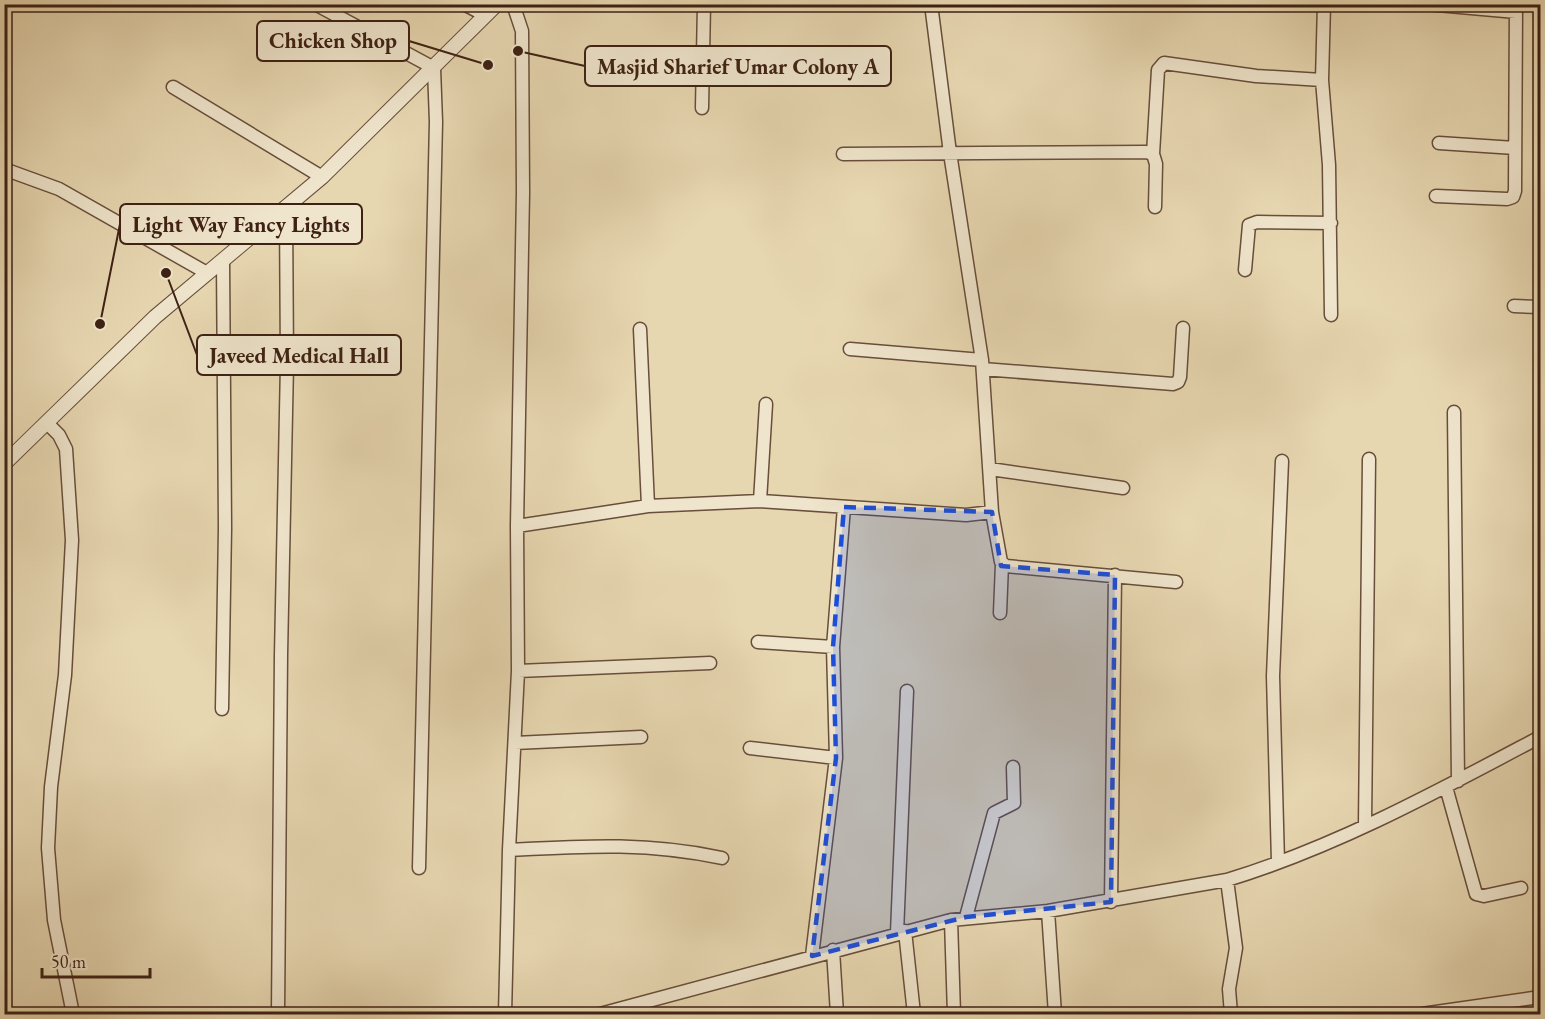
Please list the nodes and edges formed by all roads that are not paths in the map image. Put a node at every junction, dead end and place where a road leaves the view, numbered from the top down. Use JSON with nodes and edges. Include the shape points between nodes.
{"nodes":[{"id":1,"x":315,"y":4,"type":"edge"},
{"id":2,"x":464,"y":4,"type":"edge"},
{"id":3,"x":497,"y":4,"type":"edge"},
{"id":4,"x":513,"y":4,"type":"edge"},
{"id":5,"x":704,"y":4,"type":"edge"},
{"id":6,"x":931,"y":4,"type":"edge"},
{"id":7,"x":1324,"y":4,"type":"edge"},
{"id":8,"x":1426,"y":4,"type":"edge"},
{"id":9,"x":1516,"y":8,"type":"edge"},
{"id":10,"x":481,"y":13,"type":"edge"},
{"id":11,"x":434,"y":68,"type":"junction"},
{"id":12,"x":1322,"y":80,"type":"junction"},
{"id":13,"x":173,"y":87,"type":"dead end"},
{"id":14,"x":702,"y":108,"type":"dead end"},
{"id":15,"x":1439,"y":143,"type":"dead end"},
{"id":16,"x":1515,"y":148,"type":"junction"},
{"id":17,"x":950,"y":153,"type":"junction"},
{"id":18,"x":843,"y":154,"type":"dead end"},
{"id":19,"x":1153,"y":154,"type":"junction"},
{"id":20,"x":4,"y":169,"type":"edge"},
{"id":21,"x":322,"y":177,"type":"junction"},
{"id":22,"x":1436,"y":196,"type":"dead end"},
{"id":23,"x":1155,"y":207,"type":"dead end"},
{"id":24,"x":286,"y":210,"type":"junction"},
{"id":25,"x":1331,"y":223,"type":"junction"},
{"id":26,"x":223,"y":261,"type":"junction"},
{"id":27,"x":1245,"y":270,"type":"dead end"},
{"id":28,"x":207,"y":273,"type":"junction"},
{"id":29,"x":1514,"y":306,"type":"dead end"},
{"id":30,"x":1540,"y":308,"type":"edge"},
{"id":31,"x":1331,"y":315,"type":"dead end"},
{"id":32,"x":1183,"y":328,"type":"dead end"},
{"id":33,"x":640,"y":329,"type":"dead end"},
{"id":34,"x":850,"y":349,"type":"dead end"},
{"id":35,"x":982,"y":365,"type":"junction"},
{"id":36,"x":766,"y":404,"type":"dead end"},
{"id":37,"x":1454,"y":412,"type":"dead end"},
{"id":38,"x":48,"y":424,"type":"junction"},
{"id":39,"x":1369,"y":459,"type":"dead end"},
{"id":40,"x":1282,"y":461,"type":"dead end"},
{"id":41,"x":4,"y":465,"type":"edge"},
{"id":42,"x":990,"y":469,"type":"junction"},
{"id":43,"x":1123,"y":488,"type":"dead end"},
{"id":44,"x":760,"y":501,"type":"junction"},
{"id":45,"x":648,"y":506,"type":"junction"},
{"id":46,"x":844,"y":507,"type":"junction"},
{"id":47,"x":992,"y":512,"type":"junction"},
{"id":48,"x":517,"y":526,"type":"junction"},
{"id":49,"x":1002,"y":564,"type":"junction"},
{"id":50,"x":1115,"y":575,"type":"junction"},
{"id":51,"x":1176,"y":582,"type":"dead end"},
{"id":52,"x":1000,"y":613,"type":"dead end"},
{"id":53,"x":758,"y":642,"type":"dead end"},
{"id":54,"x":833,"y":647,"type":"junction"},
{"id":55,"x":710,"y":663,"type":"dead end"},
{"id":56,"x":518,"y":671,"type":"junction"},
{"id":57,"x":907,"y":691,"type":"dead end"},
{"id":58,"x":222,"y":709,"type":"dead end"},
{"id":59,"x":641,"y":737,"type":"dead end"},
{"id":60,"x":1540,"y":737,"type":"edge"},
{"id":61,"x":514,"y":743,"type":"junction"},
{"id":62,"x":750,"y":748,"type":"dead end"},
{"id":63,"x":836,"y":758,"type":"junction"},
{"id":64,"x":1013,"y":767,"type":"dead end"},
{"id":65,"x":1458,"y":780,"type":"junction"},
{"id":66,"x":1446,"y":787,"type":"junction"},
{"id":67,"x":1365,"y":825,"type":"junction"},
{"id":68,"x":509,"y":850,"type":"junction"},
{"id":69,"x":722,"y":858,"type":"dead end"},
{"id":70,"x":1278,"y":862,"type":"junction"},
{"id":71,"x":419,"y":868,"type":"dead end"},
{"id":72,"x":1227,"y":880,"type":"junction"},
{"id":73,"x":1521,"y":888,"type":"dead end"},
{"id":74,"x":1111,"y":902,"type":"junction"},
{"id":75,"x":1048,"y":911,"type":"junction"},
{"id":76,"x":966,"y":917,"type":"junction"},
{"id":77,"x":951,"y":920,"type":"junction"},
{"id":78,"x":901,"y":932,"type":"junction"},
{"id":79,"x":833,"y":950,"type":"junction"},
{"id":80,"x":812,"y":956,"type":"junction"},
{"id":81,"x":1540,"y":997,"type":"edge"},
{"id":82,"x":613,"y":1013,"type":"edge"},
{"id":83,"x":73,"y":1014,"type":"edge"},
{"id":84,"x":278,"y":1014,"type":"edge"},
{"id":85,"x":505,"y":1014,"type":"edge"},
{"id":86,"x":600,"y":1014,"type":"edge"},
{"id":87,"x":837,"y":1014,"type":"edge"},
{"id":88,"x":914,"y":1014,"type":"edge"},
{"id":89,"x":954,"y":1014,"type":"edge"},
{"id":90,"x":1055,"y":1014,"type":"edge"},
{"id":91,"x":1231,"y":1014,"type":"edge"},
{"id":92,"x":1422,"y":1014,"type":"edge"}],
"edges":[{"from":1,"to":11,"type":"street"},
{"from":2,"to":10,"type":"street"},
{"from":3,"to":10,"type":"street"},
{"from":4,"to":48,"type":"street","via":[[522,43]]},
{"from":5,"to":14,"type":"street"},
{"from":6,"to":17,"type":"street"},
{"from":7,"to":12,"type":"street"},
{"from":8,"to":9,"type":"street"},
{"from":9,"to":16,"type":"street"},
{"from":10,"to":11,"type":"street"},
{"from":11,"to":21,"type":"street"},
{"from":11,"to":71,"type":"street","via":[[436,122]]},
{"from":12,"to":19,"type":"street","via":[[1256,76],[1164,63],[1158,70]]},
{"from":12,"to":25,"type":"street"},
{"from":13,"to":21,"type":"street"},
{"from":15,"to":16,"type":"street"},
{"from":16,"to":22,"type":"street","via":[[1513,197]]},
{"from":17,"to":18,"type":"street"},
{"from":17,"to":19,"type":"street","via":[[1136,150]]},
{"from":17,"to":35,"type":"street"},
{"from":19,"to":23,"type":"street"},
{"from":20,"to":28,"type":"street","via":[[59,189]]},
{"from":21,"to":24,"type":"street"},
{"from":24,"to":26,"type":"street"},
{"from":24,"to":84,"type":"street"},
{"from":25,"to":27,"type":"street","via":[[1249,225]]},
{"from":25,"to":31,"type":"street"},
{"from":26,"to":28,"type":"street"},
{"from":26,"to":58,"type":"street"},
{"from":28,"to":38,"type":"street","via":[[155,317]]},
{"from":29,"to":30,"type":"street"},
{"from":32,"to":35,"type":"street","via":[[1180,377],[1173,384]]},
{"from":33,"to":45,"type":"street"},
{"from":34,"to":35,"type":"street"},
{"from":35,"to":42,"type":"street"},
{"from":36,"to":44,"type":"street"},
{"from":37,"to":65,"type":"street"},
{"from":38,"to":41,"type":"street"},
{"from":38,"to":83,"type":"street","via":[[66,449],[72,540],[65,675],[51,787],[48,858],[54,920]]},
{"from":39,"to":67,"type":"street"},
{"from":40,"to":70,"type":"street","via":[[1273,675]]},
{"from":42,"to":43,"type":"street"},
{"from":42,"to":47,"type":"street"},
{"from":44,"to":45,"type":"street"},
{"from":44,"to":46,"type":"street"},
{"from":45,"to":48,"type":"street"},
{"from":46,"to":47,"type":"street"},
{"from":46,"to":54,"type":"street"},
{"from":47,"to":49,"type":"street"},
{"from":48,"to":56,"type":"street"},
{"from":49,"to":50,"type":"street"},
{"from":49,"to":52,"type":"street"},
{"from":50,"to":51,"type":"street"},
{"from":50,"to":74,"type":"street"},
{"from":53,"to":54,"type":"street"},
{"from":54,"to":63,"type":"street"},
{"from":55,"to":56,"type":"street"},
{"from":56,"to":61,"type":"street"},
{"from":57,"to":78,"type":"street"},
{"from":59,"to":61,"type":"street"},
{"from":60,"to":65,"type":"street"},
{"from":61,"to":68,"type":"street"},
{"from":62,"to":63,"type":"street"},
{"from":63,"to":80,"type":"street"},
{"from":64,"to":76,"type":"street","via":[[1014,803],[994,813]]},
{"from":65,"to":66,"type":"street"},
{"from":66,"to":67,"type":"street"},
{"from":66,"to":73,"type":"street","via":[[1476,894],[1484,896]]},
{"from":67,"to":70,"type":"street"},
{"from":68,"to":69,"type":"street","via":[[607,844],[673,849]]},
{"from":68,"to":85,"type":"street"},
{"from":70,"to":72,"type":"street"},
{"from":72,"to":74,"type":"street"},
{"from":72,"to":91,"type":"street","via":[[1236,948],[1229,989]]},
{"from":74,"to":75,"type":"street"},
{"from":75,"to":76,"type":"street"},
{"from":75,"to":90,"type":"street"},
{"from":76,"to":77,"type":"street"},
{"from":77,"to":78,"type":"street"},
{"from":77,"to":89,"type":"street"},
{"from":78,"to":79,"type":"street"},
{"from":78,"to":88,"type":"street"},
{"from":79,"to":80,"type":"street"},
{"from":79,"to":87,"type":"street"},
{"from":80,"to":82,"type":"street"},
{"from":81,"to":92,"type":"street"},
{"from":82,"to":86,"type":"street"}]}
